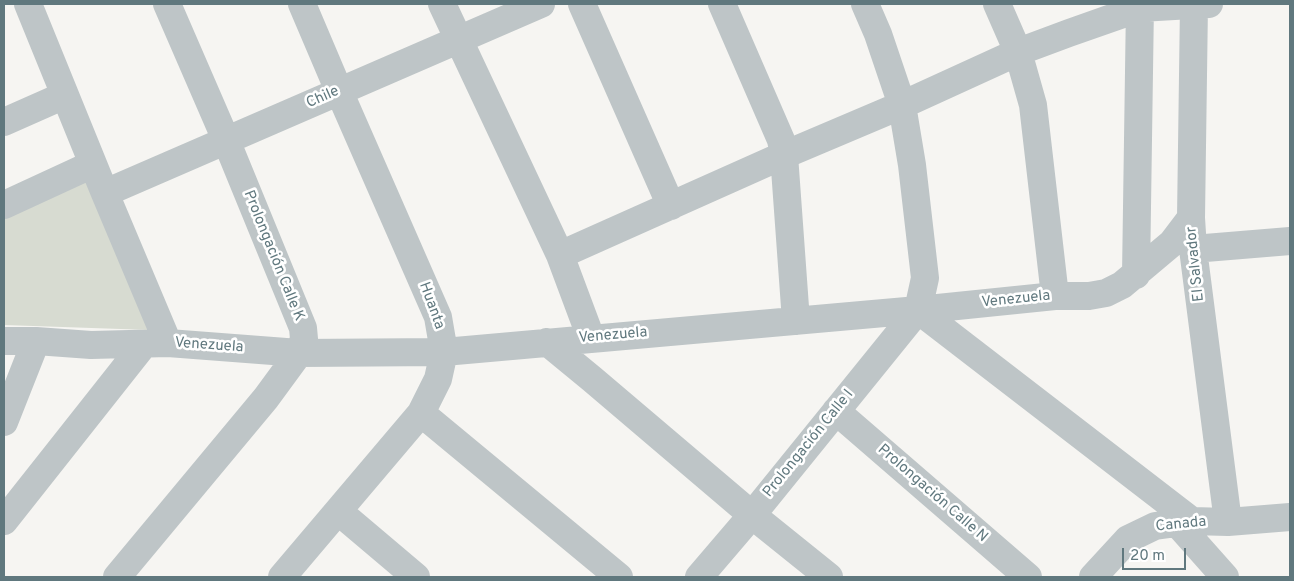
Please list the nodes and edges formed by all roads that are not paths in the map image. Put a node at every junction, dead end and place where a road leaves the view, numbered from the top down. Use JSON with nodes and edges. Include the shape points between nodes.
{"nodes":[{"id":1,"x":28,"y":4,"type":"edge"},
{"id":2,"x":168,"y":4,"type":"edge"},
{"id":3,"x":302,"y":4,"type":"edge"},
{"id":4,"x":442,"y":4,"type":"edge"},
{"id":5,"x":541,"y":4,"type":"edge"},
{"id":6,"x":582,"y":4,"type":"edge"},
{"id":7,"x":722,"y":4,"type":"edge"},
{"id":8,"x":865,"y":4,"type":"edge"},
{"id":9,"x":997,"y":4,"type":"edge"},
{"id":10,"x":1199,"y":4,"type":"edge"},
{"id":11,"x":1140,"y":6,"type":"edge"},
{"id":12,"x":458,"y":39,"type":"junction"},
{"id":13,"x":1018,"y":52,"type":"junction"},
{"id":14,"x":339,"y":91,"type":"junction"},
{"id":15,"x":65,"y":95,"type":"junction"},
{"id":16,"x":902,"y":105,"type":"junction"},
{"id":17,"x":4,"y":122,"type":"edge"},
{"id":18,"x":226,"y":140,"type":"junction"},
{"id":19,"x":784,"y":155,"type":"junction"},
{"id":20,"x":93,"y":164,"type":"junction"},
{"id":21,"x":105,"y":193,"type":"junction"},
{"id":22,"x":4,"y":205,"type":"edge"},
{"id":23,"x":671,"y":206,"type":"junction"},
{"id":24,"x":1192,"y":218,"type":"junction"},
{"id":25,"x":1290,"y":241,"type":"edge"},
{"id":26,"x":1193,"y":249,"type":"junction"},
{"id":27,"x":560,"y":255,"type":"junction"},
{"id":28,"x":1136,"y":275,"type":"junction"},
{"id":29,"x":1055,"y":296,"type":"junction"},
{"id":30,"x":918,"y":310,"type":"junction"},
{"id":31,"x":796,"y":321,"type":"junction"},
{"id":32,"x":591,"y":338,"type":"junction"},
{"id":33,"x":4,"y":341,"type":"edge"},
{"id":34,"x":36,"y":341,"type":"junction"},
{"id":35,"x":546,"y":342,"type":"junction"},
{"id":36,"x":156,"y":344,"type":"junction"},
{"id":37,"x":444,"y":352,"type":"junction"},
{"id":38,"x":299,"y":354,"type":"junction"},
{"id":39,"x":836,"y":411,"type":"junction"},
{"id":40,"x":421,"y":413,"type":"junction"},
{"id":41,"x":4,"y":422,"type":"edge"},
{"id":42,"x":338,"y":510,"type":"junction"},
{"id":43,"x":752,"y":515,"type":"junction"},
{"id":44,"x":1290,"y":517,"type":"edge"},
{"id":45,"x":4,"y":521,"type":"edge"},
{"id":46,"x":1184,"y":522,"type":"junction"},
{"id":47,"x":1228,"y":522,"type":"junction"},
{"id":48,"x":117,"y":577,"type":"edge"},
{"id":49,"x":282,"y":577,"type":"edge"},
{"id":50,"x":416,"y":577,"type":"edge"},
{"id":51,"x":619,"y":577,"type":"edge"},
{"id":52,"x":699,"y":577,"type":"edge"},
{"id":53,"x":829,"y":577,"type":"edge"},
{"id":54,"x":1028,"y":577,"type":"edge"},
{"id":55,"x":1093,"y":577,"type":"edge"},
{"id":56,"x":1225,"y":577,"type":"edge"}],
"edges":[{"from":1,"to":15,"type":"street"},
{"from":2,"to":18,"type":"street","name":"Prolongación Calle K"},
{"from":3,"to":14,"type":"street","name":"Huanta"},
{"from":4,"to":12,"type":"street"},
{"from":5,"to":12,"type":"street","name":"Chile"},
{"from":6,"to":23,"type":"street"},
{"from":7,"to":19,"type":"street","via":[[781,140]]},
{"from":8,"to":16,"type":"street"},
{"from":9,"to":13,"type":"street"},
{"from":10,"to":11,"type":"street"},
{"from":10,"to":24,"type":"street","name":"El Salvador"},
{"from":11,"to":13,"type":"street"},
{"from":11,"to":28,"type":"street"},
{"from":12,"to":14,"type":"street","name":"Chile"},
{"from":12,"to":27,"type":"street"},
{"from":13,"to":16,"type":"street"},
{"from":13,"to":29,"type":"street","via":[[1033,105]]},
{"from":14,"to":18,"type":"street","name":"Chile"},
{"from":14,"to":37,"type":"street","name":"Huanta","via":[[438,317]]},
{"from":15,"to":17,"type":"street"},
{"from":15,"to":20,"type":"street"},
{"from":16,"to":19,"type":"street"},
{"from":16,"to":30,"type":"street","via":[[924,278]]},
{"from":18,"to":21,"type":"street","name":"Chile"},
{"from":18,"to":38,"type":"street","name":"Prolongación Calle K","via":[[303,328],[304,338]]},
{"from":19,"to":23,"type":"street"},
{"from":19,"to":31,"type":"street"},
{"from":20,"to":21,"type":"street"},
{"from":20,"to":22,"type":"street"},
{"from":21,"to":36,"type":"street"},
{"from":23,"to":27,"type":"street"},
{"from":24,"to":26,"type":"street","name":"El Salvador"},
{"from":24,"to":28,"type":"street","name":"Venezuela","via":[[1172,243]]},
{"from":25,"to":26,"type":"street"},
{"from":26,"to":47,"type":"street","name":"El Salvador"},
{"from":27,"to":32,"type":"street"},
{"from":28,"to":29,"type":"street","name":"Venezuela","via":[[1106,293]]},
{"from":29,"to":30,"type":"street","name":"Venezuela"},
{"from":30,"to":31,"type":"street","name":"Venezuela"},
{"from":30,"to":39,"type":"street","name":"Prolongación Calle I"},
{"from":30,"to":46,"type":"street"},
{"from":31,"to":32,"type":"street","name":"Venezuela"},
{"from":32,"to":35,"type":"street","name":"Venezuela"},
{"from":33,"to":34,"type":"street","name":"Venezuela"},
{"from":34,"to":36,"type":"street","name":"Venezuela","via":[[91,345]]},
{"from":34,"to":41,"type":"street"},
{"from":35,"to":37,"type":"street","name":"Venezuela"},
{"from":35,"to":43,"type":"street"},
{"from":36,"to":38,"type":"street","name":"Venezuela"},
{"from":36,"to":45,"type":"street"},
{"from":37,"to":38,"type":"street","name":"Venezuela"},
{"from":37,"to":40,"type":"street","name":"Huanta","via":[[438,379]]},
{"from":38,"to":48,"type":"street","name":"Prolongación Calle K"},
{"from":39,"to":43,"type":"street","name":"Prolongación Calle I"},
{"from":39,"to":54,"type":"street","name":"Prolongación Calle N"},
{"from":40,"to":42,"type":"street","name":"Huanta"},
{"from":40,"to":51,"type":"street"},
{"from":42,"to":49,"type":"street","name":"Huanta"},
{"from":42,"to":50,"type":"street"},
{"from":43,"to":52,"type":"street","name":"Prolongación Calle I"},
{"from":43,"to":53,"type":"street"},
{"from":44,"to":47,"type":"street","name":"Canada"},
{"from":46,"to":47,"type":"street","name":"Canada"},
{"from":46,"to":55,"type":"street","name":"Canada","via":[[1155,526],[1128,539]]},
{"from":46,"to":56,"type":"street"}]}
